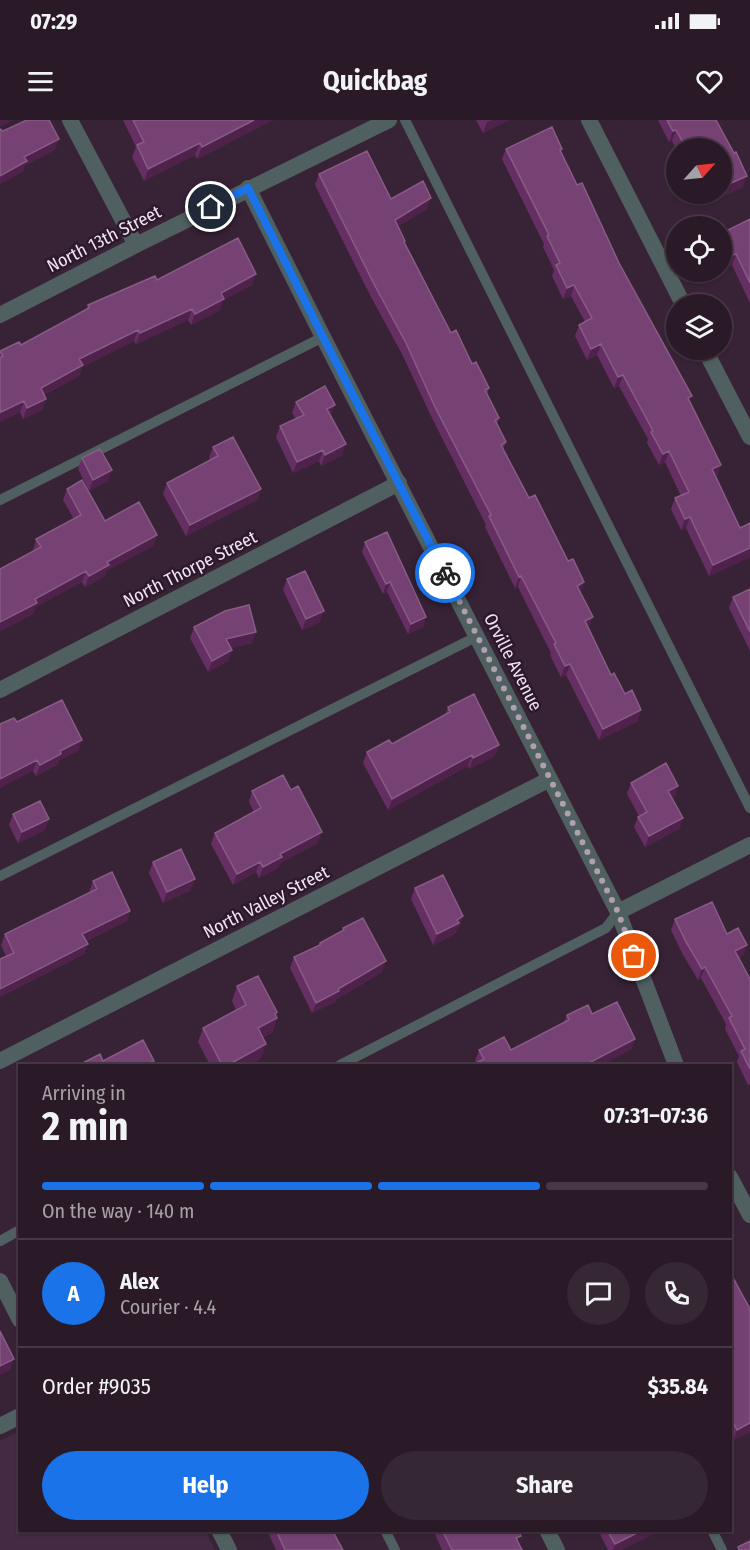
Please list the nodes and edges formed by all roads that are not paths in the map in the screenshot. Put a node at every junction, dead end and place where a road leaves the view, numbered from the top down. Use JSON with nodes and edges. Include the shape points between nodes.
{"nodes":[{"id":1,"x":70,"y":120,"type":"edge"},
{"id":2,"x":389,"y":120,"type":"edge"},
{"id":3,"x":405,"y":120,"type":"edge"},
{"id":4,"x":589,"y":120,"type":"edge"},
{"id":5,"x":248,"y":188,"type":"junction"},
{"id":6,"x":136,"y":245,"type":"junction"},
{"id":7,"x":678,"y":294,"type":"edge"},
{"id":8,"x":0,"y":315,"type":"edge"},
{"id":9,"x":323,"y":337,"type":"junction"},
{"id":10,"x":710,"y":360,"type":"edge"},
{"id":11,"x":750,"y":437,"type":"edge"},
{"id":12,"x":399,"y":483,"type":"junction"},
{"id":13,"x":0,"y":500,"type":"edge"},
{"id":14,"x":478,"y":636,"type":"junction"},
{"id":15,"x":0,"y":690,"type":"edge"},
{"id":16,"x":550,"y":779,"type":"junction"},
{"id":17,"x":750,"y":808,"type":"edge"},
{"id":18,"x":750,"y":845,"type":"edge"},
{"id":19,"x":0,"y":876,"type":"edge"},
{"id":20,"x":618,"y":912,"type":"junction"},
{"id":21,"x":0,"y":1060,"type":"edge"},
{"id":22,"x":342,"y":1064,"type":"edge"},
{"id":23,"x":676,"y":1064,"type":"edge"},
{"id":24,"x":732,"y":1181,"type":"edge"},
{"id":25,"x":750,"y":1215,"type":"edge"},
{"id":26,"x":18,"y":1231,"type":"edge"},
{"id":27,"x":0,"y":1240,"type":"edge"},
{"id":28,"x":0,"y":1281,"type":"edge"},
{"id":29,"x":18,"y":1316,"type":"edge"},
{"id":30,"x":18,"y":1417,"type":"edge"},
{"id":31,"x":0,"y":1426,"type":"edge"},
{"id":32,"x":220,"y":1532,"type":"edge"},
{"id":33,"x":386,"y":1532,"type":"edge"},
{"id":34,"x":548,"y":1532,"type":"edge"},
{"id":35,"x":713,"y":1532,"type":"edge"},
{"id":36,"x":229,"y":1550,"type":"edge"},
{"id":37,"x":395,"y":1550,"type":"edge"},
{"id":38,"x":557,"y":1550,"type":"edge"},
{"id":39,"x":722,"y":1550,"type":"edge"}],
"edges":[{"from":1,"to":6,"type":"street"},
{"from":2,"to":5,"type":"street","name":"North 13th Street"},
{"from":3,"to":17,"type":"lane"},
{"from":4,"to":7,"type":"street"},
{"from":5,"to":6,"type":"street","name":"North 13th Street"},
{"from":5,"to":9,"type":"street","name":"Orville Avenue"},
{"from":6,"to":8,"type":"street","name":"North 13th Street"},
{"from":9,"to":12,"type":"street","name":"Orville Avenue"},
{"from":9,"to":13,"type":"lane"},
{"from":10,"to":11,"type":"street"},
{"from":12,"to":14,"type":"street","name":"Orville Avenue"},
{"from":12,"to":15,"type":"street","name":"North Thorpe Street"},
{"from":14,"to":16,"type":"street","name":"Orville Avenue"},
{"from":14,"to":19,"type":"lane"},
{"from":16,"to":20,"type":"street","name":"Orville Avenue"},
{"from":16,"to":21,"type":"street","name":"North Valley Street"},
{"from":18,"to":20,"type":"street"},
{"from":20,"to":22,"type":"lane","via":[[606,927]]},
{"from":20,"to":23,"type":"street","name":"Orville Avenue"},
{"from":24,"to":25,"type":"street"},
{"from":26,"to":27,"type":"lane"},
{"from":28,"to":29,"type":"street"},
{"from":30,"to":31,"type":"street"},
{"from":32,"to":36,"type":"street"},
{"from":33,"to":37,"type":"lane"},
{"from":34,"to":38,"type":"street"},
{"from":35,"to":39,"type":"lane"}]}
